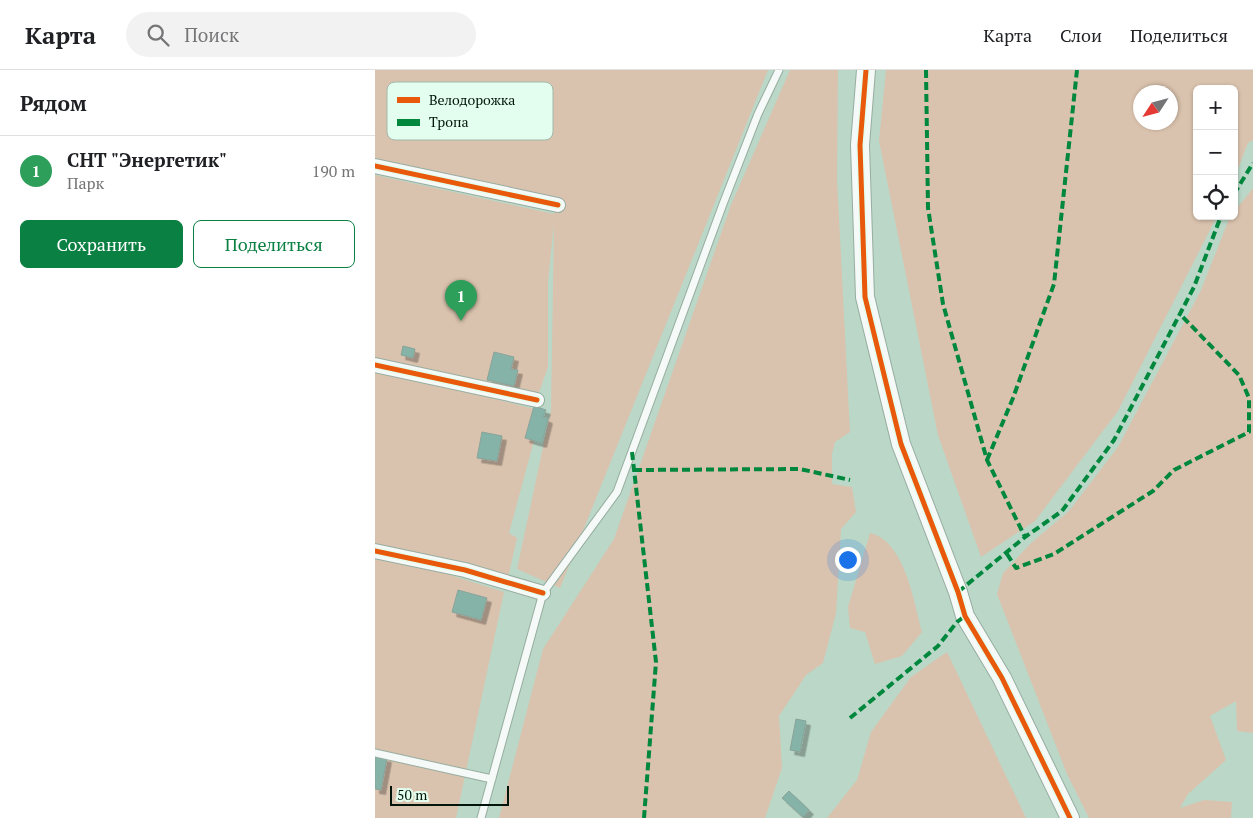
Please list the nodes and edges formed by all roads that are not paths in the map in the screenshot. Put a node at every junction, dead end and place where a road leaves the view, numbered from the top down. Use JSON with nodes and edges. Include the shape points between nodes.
{"nodes":[{"id":1,"x":779,"y":70,"type":"edge"},
{"id":2,"x":866,"y":70,"type":"edge"},
{"id":3,"x":375,"y":166,"type":"edge"},
{"id":4,"x":557,"y":205,"type":"dead end"},
{"id":5,"x":375,"y":366,"type":"edge"},
{"id":6,"x":537,"y":400,"type":"dead end"},
{"id":7,"x":375,"y":551,"type":"edge"},
{"id":8,"x":543,"y":593,"type":"junction"},
{"id":9,"x":375,"y":752,"type":"edge"},
{"id":10,"x":492,"y":779,"type":"junction"},
{"id":11,"x":481,"y":818,"type":"edge"},
{"id":12,"x":1070,"y":818,"type":"edge"}],
"edges":[{"from":1,"to":8,"type":"lane","via":[[723,204],[617,492]]},
{"from":2,"to":12,"type":"street","via":[[860,146],[865,297],[901,444],[965,616],[1002,678]]},
{"from":3,"to":4,"type":"street"},
{"from":5,"to":6,"type":"street"},
{"from":7,"to":8,"type":"street","via":[[465,570]]},
{"from":8,"to":10,"type":"lane"},
{"from":9,"to":10,"type":"lane"},
{"from":10,"to":11,"type":"lane"}]}
